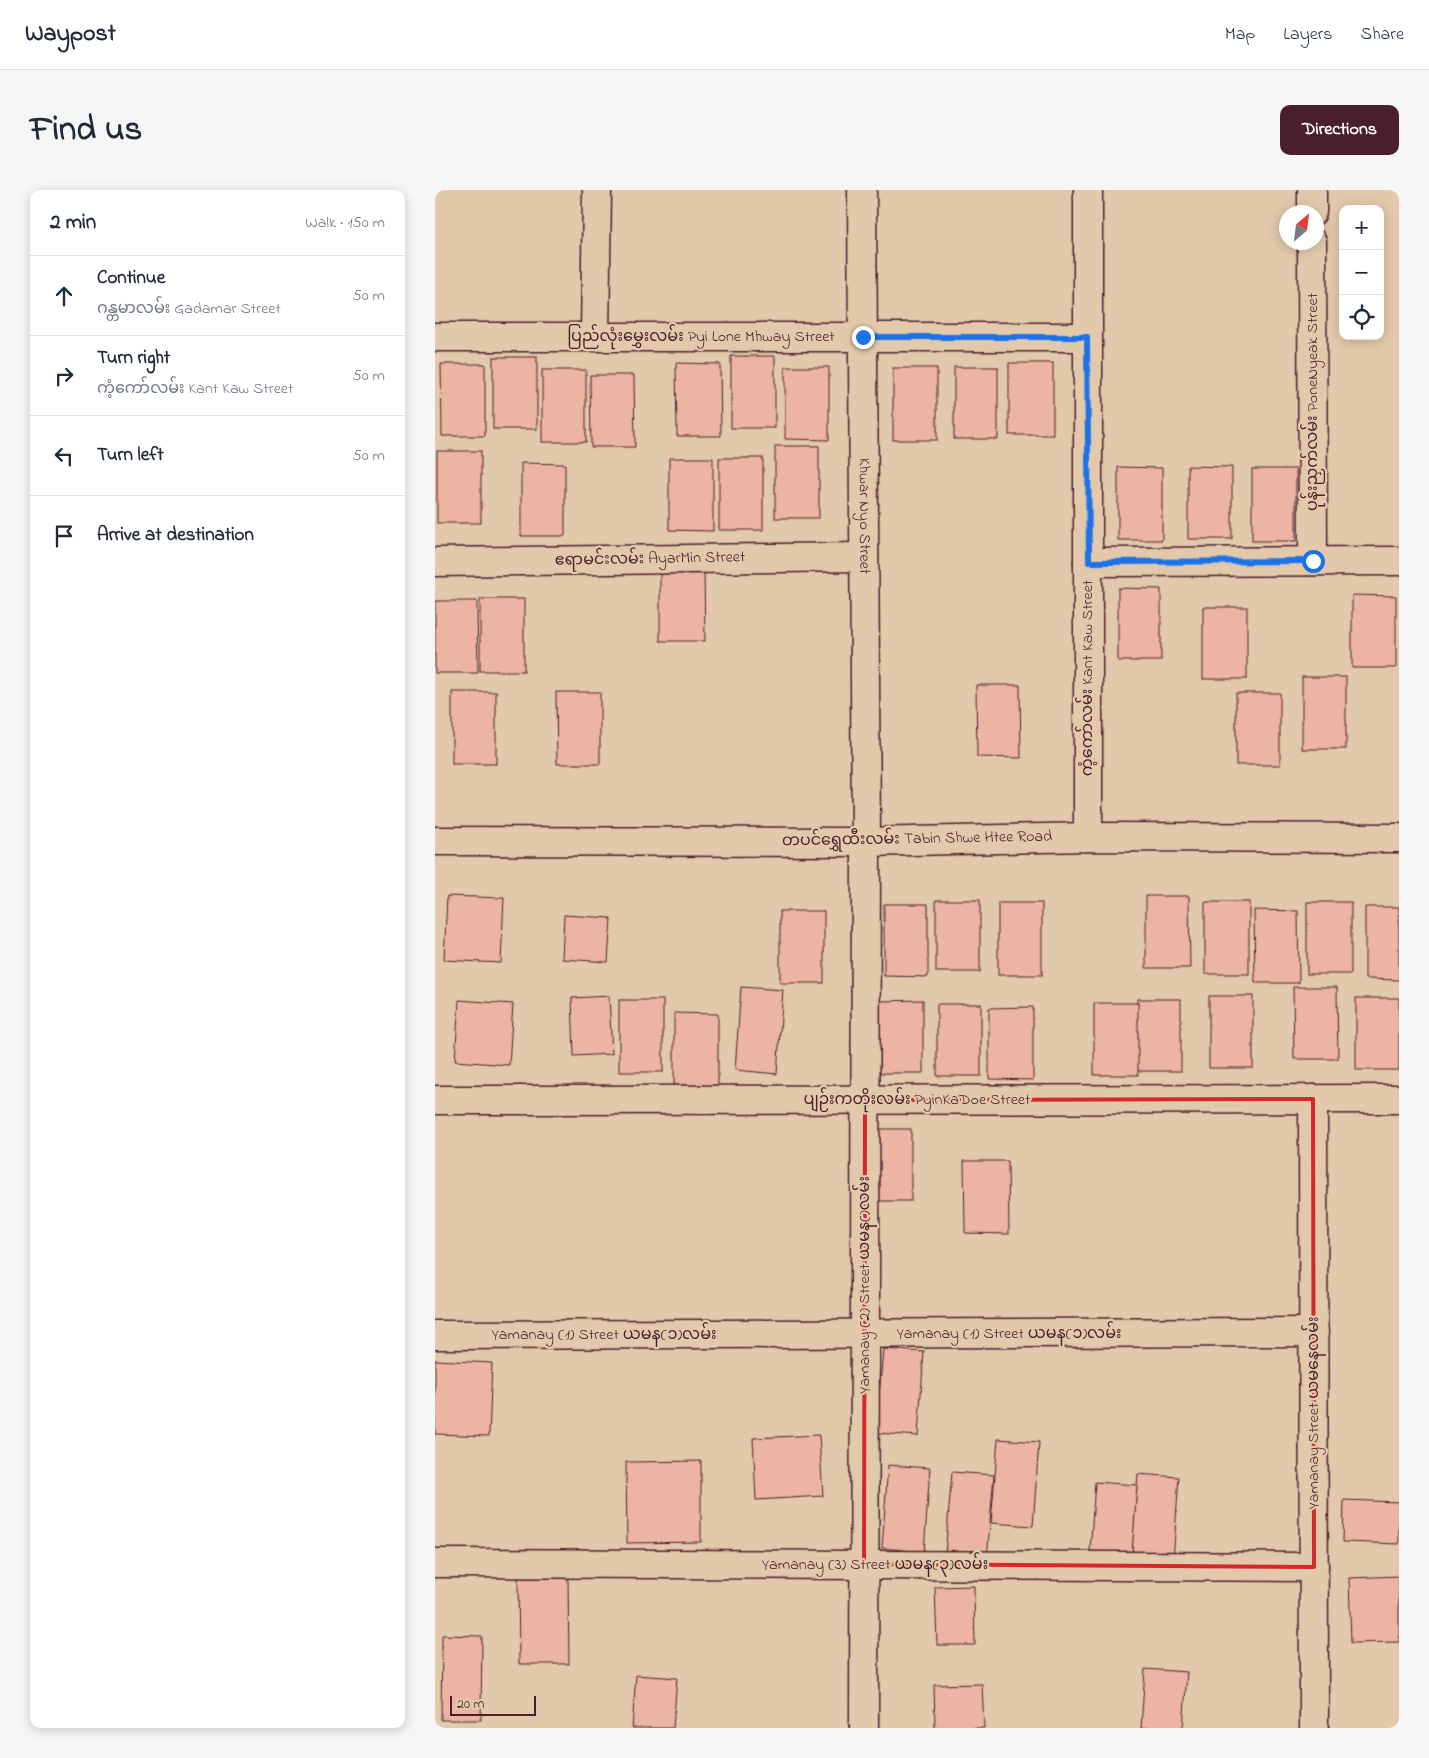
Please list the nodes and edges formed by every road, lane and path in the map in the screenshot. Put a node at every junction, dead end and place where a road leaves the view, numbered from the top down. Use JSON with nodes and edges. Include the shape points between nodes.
{"nodes":[{"id":1,"x":597,"y":190,"type":"edge"},
{"id":2,"x":862,"y":190,"type":"edge"},
{"id":3,"x":1088,"y":190,"type":"edge"},
{"id":4,"x":1312,"y":190,"type":"edge"},
{"id":5,"x":1312,"y":205,"type":"edge"},
{"id":6,"x":1312,"y":250,"type":"edge"},
{"id":7,"x":595,"y":336,"type":"junction"},
{"id":8,"x":435,"y":337,"type":"edge"},
{"id":9,"x":863,"y":337,"type":"junction"},
{"id":10,"x":1087,"y":337,"type":"junction"},
{"id":11,"x":864,"y":557,"type":"junction"},
{"id":12,"x":1313,"y":561,"type":"junction"},
{"id":13,"x":1399,"y":561,"type":"edge"},
{"id":14,"x":435,"y":562,"type":"edge"},
{"id":15,"x":1089,"y":562,"type":"junction"},
{"id":16,"x":1088,"y":837,"type":"junction"},
{"id":17,"x":1399,"y":838,"type":"edge"},
{"id":18,"x":435,"y":841,"type":"edge"},
{"id":19,"x":866,"y":842,"type":"junction"},
{"id":20,"x":1313,"y":1099,"type":"junction"},
{"id":21,"x":1399,"y":1099,"type":"edge"},
{"id":22,"x":435,"y":1100,"type":"edge"},
{"id":23,"x":865,"y":1100,"type":"junction"},
{"id":24,"x":1313,"y":1332,"type":"junction"},
{"id":25,"x":865,"y":1334,"type":"junction"},
{"id":26,"x":435,"y":1335,"type":"edge"},
{"id":27,"x":435,"y":1564,"type":"edge"},
{"id":28,"x":864,"y":1564,"type":"junction"},
{"id":29,"x":1314,"y":1567,"type":"junction"},
{"id":30,"x":864,"y":1728,"type":"edge"},
{"id":31,"x":1314,"y":1728,"type":"edge"}],
"edges":[{"from":1,"to":7,"type":"street"},
{"from":2,"to":9,"type":"street","name":"Khwar Nyo Street"},
{"from":3,"to":10,"type":"street","name":"ကံ့ကော်လမ်း Kant Kaw Street"},
{"from":4,"to":5,"type":"street"},
{"from":6,"to":12,"type":"street","name":"ပုန်းညှက်လမ်း PoneNyeak Street"},
{"from":7,"to":8,"type":"street","name":"ပြည်လုံးမွှေးလမ်း Pyi Lone Mhway Street"},
{"from":7,"to":9,"type":"street","name":"ပြည်လုံးမွှေးလမ်း Pyi Lone Mhway Street"},
{"from":9,"to":10,"type":"street","name":"ပြည်လုံးမွှေးလမ်း Pyi Lone Mhway Street"},
{"from":9,"to":11,"type":"street","name":"Khwar Nyo Street"},
{"from":10,"to":15,"type":"street","name":"ကံ့ကော်လမ်း Kant Kaw Street"},
{"from":11,"to":14,"type":"street","name":"ဧရာမင်းလမ်း AyarMin Street"},
{"from":11,"to":19,"type":"street","name":"Khwar Nyo Street"},
{"from":12,"to":13,"type":"street"},
{"from":12,"to":15,"type":"street"},
{"from":15,"to":16,"type":"street","name":"ကံ့ကော်လမ်း Kant Kaw Street"},
{"from":16,"to":17,"type":"street","name":"တပင်ရွှေထီးလမ်း Tabin Shwe Htee Road"},
{"from":16,"to":19,"type":"street","name":"တပင်ရွှေထီးလမ်း Tabin Shwe Htee Road"},
{"from":18,"to":19,"type":"street","name":"တပင်ရွှေထီးလမ်း Tabin Shwe Htee Road"},
{"from":19,"to":23,"type":"street","name":"Yamanay (2) Street ယမန()လမ်း"},
{"from":20,"to":21,"type":"street","name":"ပျဉ်းကတိုးလမ်း PyinKaDoe Street"},
{"from":20,"to":23,"type":"street","name":"ပျဉ်းကတိုးလမ်း PyinKaDoe Street"},
{"from":20,"to":24,"type":"street","name":"Yamanay Street ယမနေလမ်း"},
{"from":22,"to":23,"type":"street","name":"ပျဉ်းကတိုးလမ်း PyinKaDoe Street"},
{"from":23,"to":25,"type":"street","name":"Yamanay (2) Street ယမန()လမ်း"},
{"from":24,"to":25,"type":"street","name":"Yamanay (1) Street ယမန(၁)လမ်း"},
{"from":24,"to":29,"type":"street","name":"Yamanay Street ယမနေလမ်း"},
{"from":25,"to":26,"type":"street","name":"Yamanay (1) Street ယမန(၁)လမ်း"},
{"from":25,"to":28,"type":"street","name":"Yamanay (2) Street ယမန()လမ်း"},
{"from":27,"to":28,"type":"street","name":"Yamanay (3) Street ယမန(၃)လမ်း"},
{"from":28,"to":29,"type":"street","name":"Yamanay (3) Street ယမန(၃)လမ်း"},
{"from":28,"to":30,"type":"street","name":"Yamanay (2) Street ယမန()လမ်း"},
{"from":29,"to":31,"type":"street","name":"Yamanay Street ယမနေလမ်း"}]}
